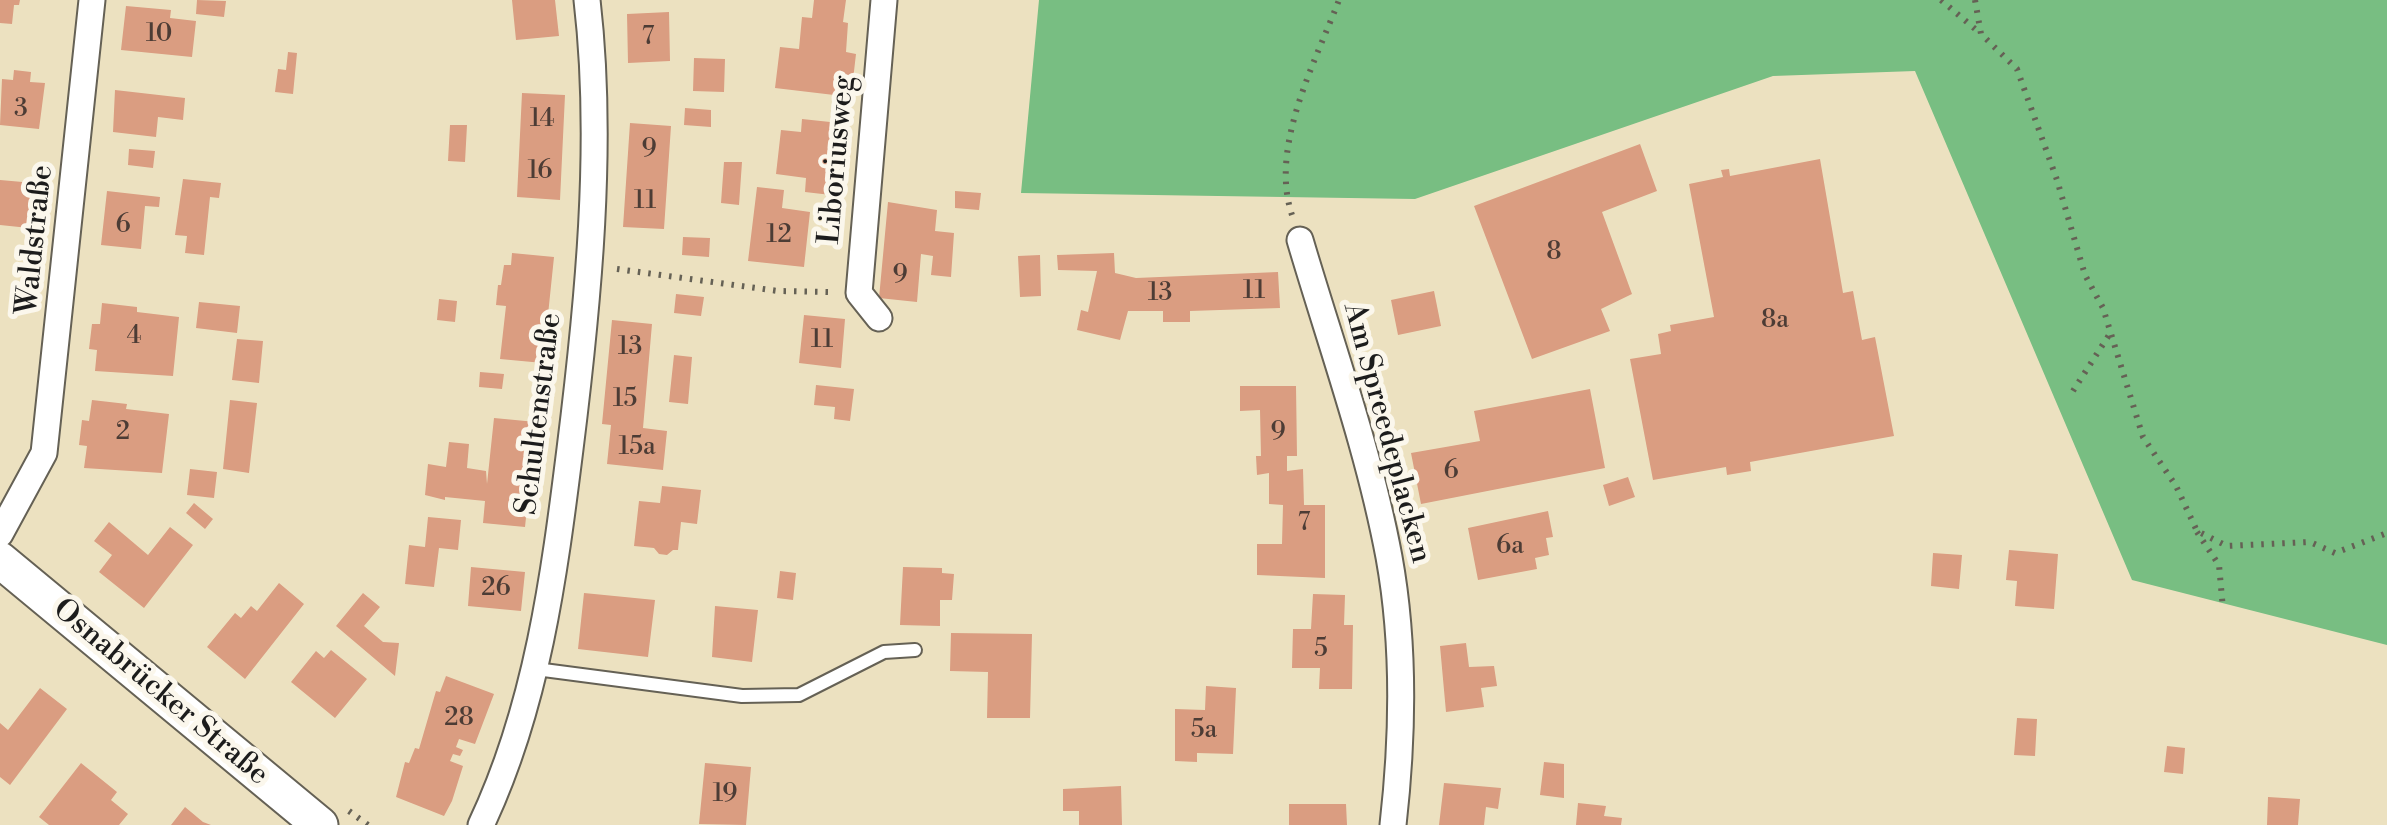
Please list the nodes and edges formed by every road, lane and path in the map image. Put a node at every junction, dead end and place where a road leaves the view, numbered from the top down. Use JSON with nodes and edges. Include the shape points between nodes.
{"nodes":[{"id":1,"x":92,"y":0,"type":"edge"},
{"id":2,"x":586,"y":0,"type":"edge"},
{"id":3,"x":884,"y":0,"type":"edge"},
{"id":4,"x":1339,"y":0,"type":"edge"},
{"id":5,"x":1941,"y":0,"type":"edge"},
{"id":6,"x":1975,"y":0,"type":"edge"},
{"id":7,"x":1980,"y":34,"type":"junction"},
{"id":8,"x":1300,"y":240,"type":"joint"},
{"id":9,"x":590,"y":266,"type":"junction"},
{"id":10,"x":859,"y":293,"type":"junction"},
{"id":11,"x":879,"y":318,"type":"dead end"},
{"id":12,"x":2109,"y":335,"type":"junction"},
{"id":13,"x":2072,"y":391,"type":"dead end"},
{"id":14,"x":2196,"y":531,"type":"junction"},
{"id":15,"x":2387,"y":533,"type":"edge"},
{"id":16,"x":0,"y":534,"type":"edge"},
{"id":17,"x":0,"y":560,"type":"edge"},
{"id":18,"x":2223,"y":610,"type":"dead end"},
{"id":19,"x":915,"y":650,"type":"dead end"},
{"id":20,"x":536,"y":669,"type":"junction"},
{"id":21,"x":320,"y":825,"type":"edge"},
{"id":22,"x":480,"y":825,"type":"edge"},
{"id":23,"x":1393,"y":825,"type":"edge"}],
"edges":[{"from":1,"to":16,"type":"street","name":"Waldstraße","via":[[44,453]]},
{"from":2,"to":9,"type":"street","name":"Schultenstraße","via":[[593,53]]},
{"from":3,"to":10,"type":"street","name":"Liboriusweg"},
{"from":4,"to":8,"type":"path","via":[[1290,126],[1286,199]]},
{"from":5,"to":7,"type":"path"},
{"from":6,"to":7,"type":"path"},
{"from":7,"to":12,"type":"path","via":[[2017,69]]},
{"from":8,"to":23,"type":"street","name":"Am Spreedeplacken","via":[[1390,561],[1400,690]]},
{"from":9,"to":10,"type":"path","via":[[778,291]]},
{"from":9,"to":20,"type":"street","name":"Schultenstraße","via":[[558,543]]},
{"from":10,"to":11,"type":"street"},
{"from":12,"to":13,"type":"path"},
{"from":12,"to":14,"type":"path","via":[[2143,438]]},
{"from":14,"to":15,"type":"path","via":[[2227,546],[2310,542],[2334,553]]},
{"from":14,"to":18,"type":"path","via":[[2218,566]]},
{"from":17,"to":21,"type":"main road","name":"Osnabrücker Straße"},
{"from":19,"to":20,"type":"lane","via":[[884,652],[800,695],[742,696]]},
{"from":20,"to":22,"type":"street","name":"Schultenstraße","via":[[502,780]]}]}
